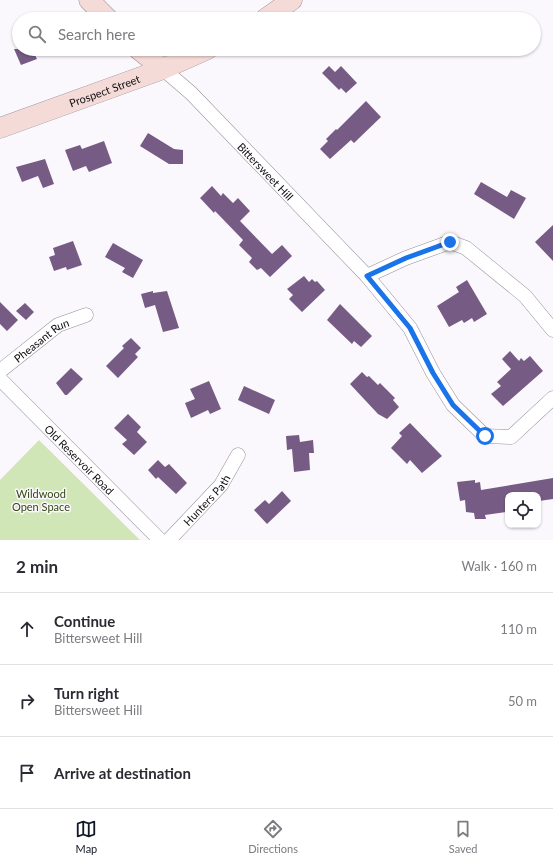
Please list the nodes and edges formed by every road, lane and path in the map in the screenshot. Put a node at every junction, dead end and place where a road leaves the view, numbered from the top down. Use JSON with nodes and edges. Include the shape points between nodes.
{"nodes":[{"id":1,"x":89,"y":0,"type":"edge"},
{"id":2,"x":292,"y":0,"type":"edge"},
{"id":3,"x":101,"y":12,"type":"edge"},
{"id":4,"x":274,"y":12,"type":"edge"},
{"id":5,"x":147,"y":56,"type":"edge"},
{"id":6,"x":192,"y":56,"type":"edge"},
{"id":7,"x":163,"y":69,"type":"junction"},
{"id":8,"x":0,"y":128,"type":"edge"},
{"id":9,"x":367,"y":276,"type":"junction"},
{"id":10,"x":86,"y":314,"type":"dead end"},
{"id":11,"x":553,"y":330,"type":"edge"},
{"id":12,"x":0,"y":371,"type":"edge"},
{"id":13,"x":0,"y":379,"type":"edge"},
{"id":14,"x":553,"y":398,"type":"edge"},
{"id":15,"x":238,"y":455,"type":"dead end"},
{"id":16,"x":160,"y":540,"type":"edge"},
{"id":17,"x":169,"y":540,"type":"edge"}],
"edges":[{"from":1,"to":3,"type":"main road"},
{"from":2,"to":4,"type":"main road"},
{"from":5,"to":7,"type":"main road"},
{"from":6,"to":7,"type":"main road","name":"Prospect Street"},
{"from":7,"to":8,"type":"main road","name":"Prospect Street"},
{"from":7,"to":9,"type":"street","name":"Bittersweet Hill","via":[[191,93]]},
{"from":9,"to":11,"type":"street","via":[[450,242],[466,248],[525,296]]},
{"from":9,"to":14,"type":"street","name":"Bittersweet Hill","via":[[410,328],[453,405],[485,436],[512,437]]},
{"from":10,"to":12,"type":"street","name":"Pheasant Run","via":[[58,325]]},
{"from":13,"to":16,"type":"street","name":"Old Reservoir Road"},
{"from":15,"to":17,"type":"street","name":"Hunters Path","via":[[221,485]]}]}
